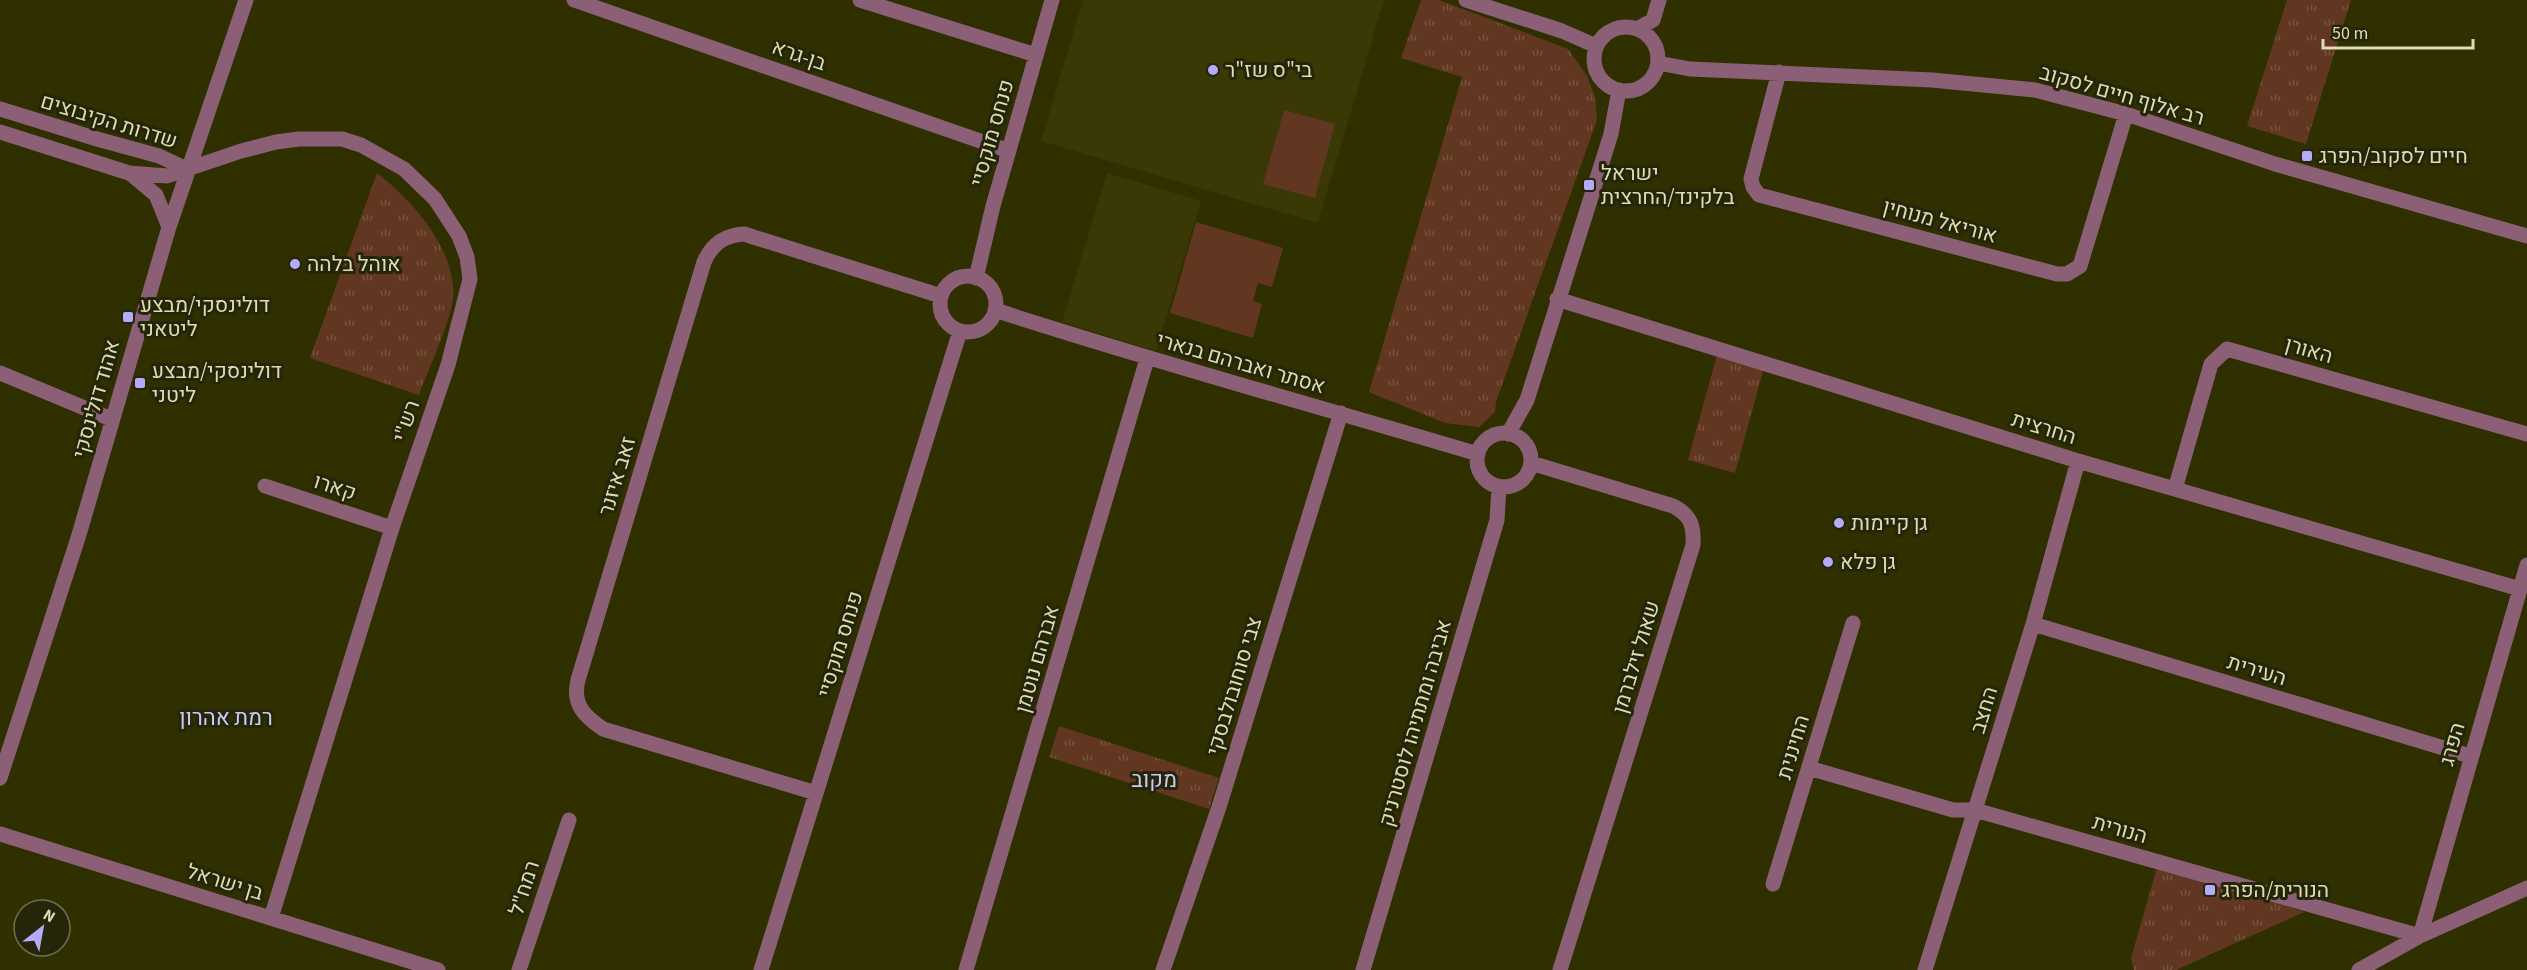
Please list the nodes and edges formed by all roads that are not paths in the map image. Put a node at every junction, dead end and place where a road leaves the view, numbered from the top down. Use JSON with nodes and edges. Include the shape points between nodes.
{"nodes":[{"id":1,"x":246,"y":0,"type":"edge"},
{"id":2,"x":574,"y":0,"type":"edge"},
{"id":3,"x":860,"y":0,"type":"edge"},
{"id":4,"x":1052,"y":0,"type":"edge"},
{"id":5,"x":1466,"y":0,"type":"edge"},
{"id":6,"x":1659,"y":0,"type":"edge"},
{"id":7,"x":1637,"y":29,"type":"junction"},
{"id":8,"x":1596,"y":46,"type":"junction"},
{"id":9,"x":1036,"y":55,"type":"junction"},
{"id":10,"x":1658,"y":63,"type":"junction"},
{"id":11,"x":1779,"y":72,"type":"junction"},
{"id":12,"x":1620,"y":90,"type":"junction"},
{"id":13,"x":0,"y":109,"type":"edge"},
{"id":14,"x":2126,"y":114,"type":"junction"},
{"id":15,"x":0,"y":132,"type":"edge"},
{"id":16,"x":1009,"y":151,"type":"junction"},
{"id":17,"x":189,"y":170,"type":"junction"},
{"id":18,"x":129,"y":172,"type":"junction"},
{"id":19,"x":169,"y":227,"type":"junction"},
{"id":20,"x":2527,"y":236,"type":"edge"},
{"id":21,"x":976,"y":278,"type":"junction"},
{"id":22,"x":941,"y":296,"type":"junction"},
{"id":23,"x":1557,"y":299,"type":"junction"},
{"id":24,"x":995,"y":310,"type":"junction"},
{"id":25,"x":960,"y":331,"type":"junction"},
{"id":26,"x":1147,"y":359,"type":"junction"},
{"id":27,"x":0,"y":373,"type":"edge"},
{"id":28,"x":1341,"y":413,"type":"junction"},
{"id":29,"x":111,"y":419,"type":"junction"},
{"id":30,"x":1508,"y":434,"type":"junction"},
{"id":31,"x":2527,"y":434,"type":"edge"},
{"id":32,"x":1478,"y":454,"type":"junction"},
{"id":33,"x":2078,"y":460,"type":"junction"},
{"id":34,"x":1530,"y":463,"type":"junction"},
{"id":35,"x":265,"y":486,"type":"dead end"},
{"id":36,"x":1499,"y":487,"type":"junction"},
{"id":37,"x":2175,"y":489,"type":"junction"},
{"id":38,"x":392,"y":528,"type":"junction"},
{"id":39,"x":2527,"y":565,"type":"edge"},
{"id":40,"x":2520,"y":589,"type":"junction"},
{"id":41,"x":1853,"y":623,"type":"dead end"},
{"id":42,"x":2033,"y":624,"type":"junction"},
{"id":43,"x":2470,"y":756,"type":"junction"},
{"id":44,"x":1809,"y":768,"type":"junction"},
{"id":45,"x":0,"y":777,"type":"edge"},
{"id":46,"x":816,"y":793,"type":"junction"},
{"id":47,"x":1975,"y":810,"type":"junction"},
{"id":48,"x":569,"y":820,"type":"dead end"},
{"id":49,"x":0,"y":834,"type":"edge"},
{"id":50,"x":1773,"y":885,"type":"dead end"},
{"id":51,"x":2527,"y":888,"type":"edge"},
{"id":52,"x":271,"y":918,"type":"junction"},
{"id":53,"x":2420,"y":936,"type":"junction"},
{"id":54,"x":438,"y":970,"type":"edge"},
{"id":55,"x":519,"y":970,"type":"edge"},
{"id":56,"x":761,"y":970,"type":"edge"},
{"id":57,"x":966,"y":970,"type":"edge"},
{"id":58,"x":1163,"y":970,"type":"edge"},
{"id":59,"x":1363,"y":970,"type":"edge"},
{"id":60,"x":1560,"y":970,"type":"edge"},
{"id":61,"x":1925,"y":970,"type":"edge"},
{"id":62,"x":2359,"y":970,"type":"edge"}],
"edges":[{"from":1,"to":17,"type":"street","name":"אהוד דולינסקי"},
{"from":2,"to":16,"type":"street","name":"בן-גרא"},
{"from":3,"to":9,"type":"street"},
{"from":4,"to":9,"type":"street","name":"פנחס מוקסיי"},
{"from":5,"to":8,"type":"street"},
{"from":6,"to":7,"type":"street","via":[[1653,20]]},
{"from":7,"to":8,"type":"street","via":[[1609,31]]},
{"from":7,"to":10,"type":"street","via":[[1653,42]]},
{"from":8,"to":12,"type":"street","via":[[1594,64],[1598,73],[1610,87]]},
{"from":9,"to":16,"type":"street","name":"פנחס מוקסיי"},
{"from":10,"to":11,"type":"street","name":"רב אלוף חיים לסקוב","via":[[1690,69]]},
{"from":10,"to":12,"type":"street","via":[[1640,87]]},
{"from":11,"to":14,"type":"street","name":"רב אלוף חיים לסקוב","via":[[1993,85],[2068,97]]},
{"from":11,"to":14,"type":"street","name":"אוריאל מנוחין","via":[[1751,179],[1759,195],[2057,274],[2067,274],[2080,266]]},
{"from":12,"to":23,"type":"street","via":[[1611,134]]},
{"from":13,"to":17,"type":"street","name":"שדרות הקיבוצים","via":[[159,156]]},
{"from":14,"to":20,"type":"street","name":"רב אלוף חיים לסקוב","via":[[2276,164]]},
{"from":15,"to":18,"type":"street","name":"שדרות הקיבוצים"},
{"from":16,"to":21,"type":"street","name":"פנחס מוקסיי"},
{"from":17,"to":18,"type":"street","name":"שדרות הקיבוצים","via":[[167,176]]},
{"from":17,"to":19,"type":"street","name":"אהוד דולינסקי"},
{"from":17,"to":38,"type":"street","name":"רש\"י","via":[[276,142],[342,139],[404,169],[435,199],[459,236],[470,279],[465,308]]},
{"from":18,"to":19,"type":"street","via":[[156,195]]},
{"from":19,"to":29,"type":"street","name":"אהוד דולינסקי"},
{"from":21,"to":22,"type":"street","via":[[955,279]]},
{"from":21,"to":24,"type":"street","via":[[990,287]]},
{"from":22,"to":25,"type":"street","via":[[942,314]]},
{"from":22,"to":46,"type":"street","name":"זאב איזנר","via":[[744,234],[726,237],[712,247],[704,262],[575,691],[580,711],[603,729]]},
{"from":23,"to":30,"type":"street","via":[[1527,400]]},
{"from":23,"to":33,"type":"street","name":"החרצית"},
{"from":24,"to":25,"type":"street","via":[[985,326]]},
{"from":24,"to":26,"type":"street","name":"אסתר ואברהם בנארי"},
{"from":25,"to":46,"type":"street","name":"פנחס מוקסיי"},
{"from":26,"to":28,"type":"street","name":"אסתר ואברהם בנארי"},
{"from":26,"to":57,"type":"street","name":"אברהם נוטמן"},
{"from":27,"to":29,"type":"street"},
{"from":28,"to":32,"type":"street","name":"אסתר ואברהם בנארי"},
{"from":28,"to":58,"type":"street","name":"צבי סוחובולבסקי","via":[[1222,796]]},
{"from":29,"to":45,"type":"street","name":"אהוד דולינסקי","via":[[78,538]]},
{"from":30,"to":32,"type":"street","via":[[1492,436]]},
{"from":30,"to":34,"type":"street","via":[[1527,447]]},
{"from":31,"to":37,"type":"street","name":"האורן","via":[[2227,349],[2211,364]]},
{"from":32,"to":36,"type":"street","via":[[1479,471]]},
{"from":33,"to":37,"type":"street","name":"החרצית"},
{"from":33,"to":42,"type":"street","name":"החצב"},
{"from":34,"to":36,"type":"street","via":[[1528,472],[1516,484]]},
{"from":34,"to":60,"type":"street","name":"שאול זילברמן","via":[[1673,506],[1684,511],[1694,534]]},
{"from":35,"to":38,"type":"street","name":"קארו"},
{"from":36,"to":59,"type":"street","name":"אביבה ומתתיהו לוסטרניק","via":[[1497,520]]},
{"from":37,"to":40,"type":"street","name":"החרצית"},
{"from":38,"to":52,"type":"street","name":"רש\"י"},
{"from":39,"to":40,"type":"street","name":"הפרג"},
{"from":40,"to":43,"type":"street","name":"הפרג"},
{"from":41,"to":44,"type":"street","name":"החיננית"},
{"from":42,"to":43,"type":"street","name":"העירית"},
{"from":42,"to":47,"type":"street","name":"החצב"},
{"from":43,"to":53,"type":"street","name":"הפרג"},
{"from":44,"to":47,"type":"street","name":"הנורית","via":[[1953,810]]},
{"from":44,"to":50,"type":"street","name":"החיננית"},
{"from":46,"to":56,"type":"street","name":"פנחס מוקסיי"},
{"from":47,"to":53,"type":"street","name":"הנורית"},
{"from":47,"to":61,"type":"street","name":"החצב"},
{"from":48,"to":55,"type":"street","name":"רמח\"ל"},
{"from":49,"to":52,"type":"street","name":"בן ישראל"},
{"from":51,"to":53,"type":"street"},
{"from":52,"to":54,"type":"street","name":"בן ישראל"},
{"from":53,"to":62,"type":"street"}]}
